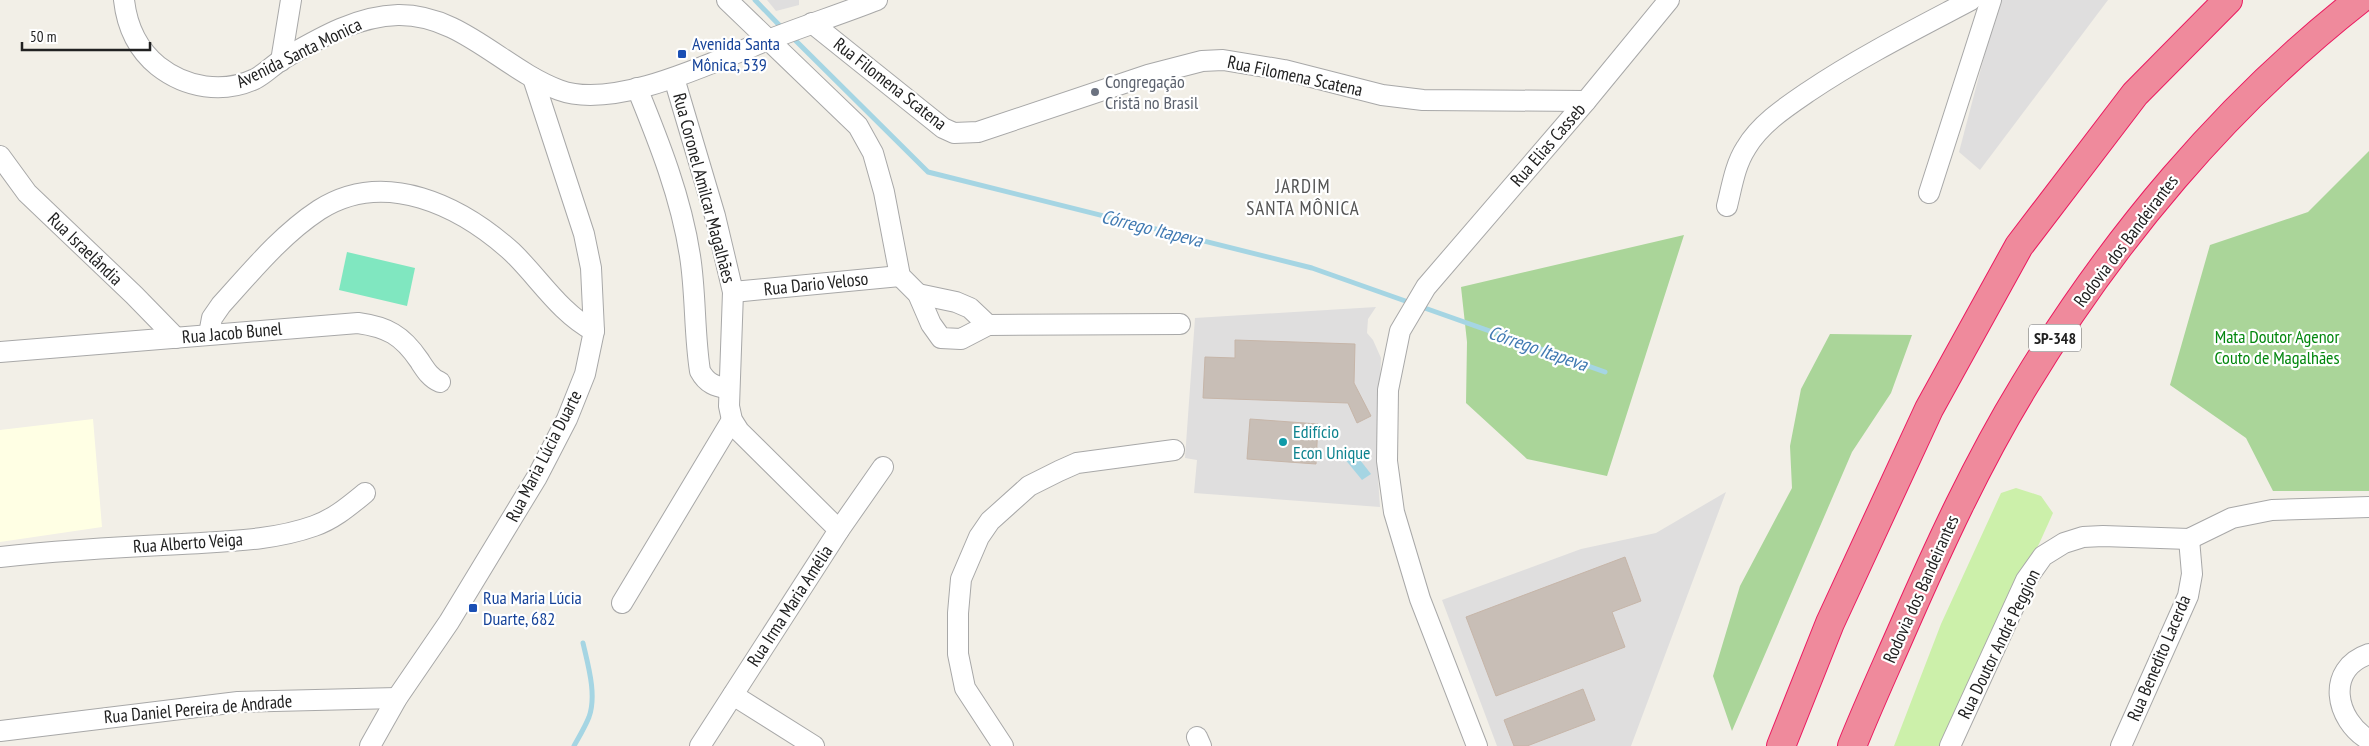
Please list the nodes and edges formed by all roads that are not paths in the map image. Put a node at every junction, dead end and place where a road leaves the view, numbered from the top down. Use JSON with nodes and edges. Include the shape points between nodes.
{"nodes":[{"id":1,"x":124,"y":0,"type":"edge"},
{"id":2,"x":291,"y":0,"type":"edge"},
{"id":3,"x":727,"y":0,"type":"edge"},
{"id":4,"x":876,"y":0,"type":"edge"},
{"id":5,"x":1669,"y":0,"type":"edge"},
{"id":6,"x":1972,"y":0,"type":"edge"},
{"id":7,"x":1991,"y":0,"type":"edge"},
{"id":8,"x":2228,"y":0,"type":"edge"},
{"id":9,"x":2359,"y":0,"type":"edge"},
{"id":10,"x":805,"y":26,"type":"junction"},
{"id":11,"x":772,"y":39,"type":"junction"},
{"id":12,"x":281,"y":60,"type":"junction"},
{"id":13,"x":533,"y":78,"type":"junction"},
{"id":14,"x":674,"y":78,"type":"junction"},
{"id":15,"x":637,"y":88,"type":"junction"},
{"id":16,"x":1586,"y":101,"type":"junction"},
{"id":17,"x":0,"y":156,"type":"edge"},
{"id":18,"x":1928,"y":193,"type":"dead end"},
{"id":19,"x":1727,"y":206,"type":"dead end"},
{"id":20,"x":900,"y":276,"type":"junction"},
{"id":21,"x":733,"y":292,"type":"junction"},
{"id":22,"x":918,"y":294,"type":"junction"},
{"id":23,"x":1180,"y":324,"type":"dead end"},
{"id":24,"x":988,"y":325,"type":"junction"},
{"id":25,"x":594,"y":330,"type":"junction"},
{"id":26,"x":209,"y":334,"type":"junction"},
{"id":27,"x":176,"y":338,"type":"junction"},
{"id":28,"x":0,"y":352,"type":"edge"},
{"id":29,"x":440,"y":382,"type":"dead end"},
{"id":30,"x":729,"y":389,"type":"junction"},
{"id":31,"x":732,"y":420,"type":"junction"},
{"id":32,"x":1174,"y":450,"type":"dead end"},
{"id":33,"x":883,"y":467,"type":"dead end"},
{"id":34,"x":365,"y":493,"type":"dead end"},
{"id":35,"x":2369,"y":507,"type":"edge"},
{"id":36,"x":839,"y":530,"type":"junction"},
{"id":37,"x":2189,"y":540,"type":"junction"},
{"id":38,"x":0,"y":558,"type":"edge"},
{"id":39,"x":622,"y":604,"type":"dead end"},
{"id":40,"x":2369,"y":654,"type":"edge"},
{"id":41,"x":733,"y":695,"type":"junction"},
{"id":42,"x":397,"y":698,"type":"junction"},
{"id":43,"x":0,"y":731,"type":"edge"},
{"id":44,"x":2369,"y":740,"type":"edge"},
{"id":45,"x":370,"y":746,"type":"edge"},
{"id":46,"x":700,"y":746,"type":"edge"},
{"id":47,"x":814,"y":746,"type":"edge"},
{"id":48,"x":1003,"y":746,"type":"edge"},
{"id":49,"x":1478,"y":746,"type":"edge"},
{"id":50,"x":1782,"y":746,"type":"edge"},
{"id":51,"x":1852,"y":746,"type":"edge"},
{"id":52,"x":1950,"y":746,"type":"edge"},
{"id":53,"x":2121,"y":746,"type":"edge"}],
"edges":[{"from":1,"to":12,"type":"street","name":"Avenida Santa Monica","via":[[132,35],[148,58],[167,73],[194,84],[218,89],[239,86],[257,78]]},
{"from":2,"to":12,"type":"street"},
{"from":3,"to":11,"type":"street"},
{"from":4,"to":10,"type":"street","name":"Avenida Santa Monica"},
{"from":5,"to":16,"type":"street","name":"Rua Elias Casseb"},
{"from":6,"to":19,"type":"street","via":[[1842,68],[1789,104],[1759,130],[1746,148],[1736,168]]},
{"from":7,"to":18,"type":"street"},
{"from":8,"to":50,"type":"highway","via":[[2135,94],[2019,246],[1929,408],[1830,623]]},
{"from":9,"to":51,"type":"highway","name":"Rodovia dos Bandeirantes","number":"SP-348","via":[[2309,39],[2185,164],[2104,264],[2024,386],[1950,521]]},
{"from":10,"to":11,"type":"street","name":"Avenida Santa Monica"},
{"from":10,"to":16,"type":"street","name":"Rua Filomena Scatena","via":[[954,133],[978,132],[1148,75],[1202,61],[1223,60],[1284,70],[1382,95],[1423,100]]},
{"from":11,"to":14,"type":"street","name":"Avenida Santa Monica"},
{"from":11,"to":20,"type":"street","via":[[858,126],[873,153]]},
{"from":12,"to":13,"type":"street","name":"Avenida Santa Monica","via":[[344,27],[399,15],[419,17],[463,32]]},
{"from":13,"to":15,"type":"street","name":"Avenida Santa Monica","via":[[578,95]]},
{"from":13,"to":25,"type":"street","name":"Rua Maria Lúcia Duarte","via":[[584,234],[591,268]]},
{"from":14,"to":15,"type":"street","name":"Avenida Santa Monica"},
{"from":14,"to":21,"type":"street","name":"Rua Coronel Amilcar Magalhães","via":[[715,216]]},
{"from":15,"to":30,"type":"street","name":"Rua Coronel Amilcar Magalhães","via":[[666,160],[682,215],[696,305],[700,371],[714,386]]},
{"from":16,"to":49,"type":"street","name":"Rua Elias Casseb","via":[[1423,291],[1400,331],[1388,390],[1387,460],[1393,504],[1420,600]]},
{"from":17,"to":27,"type":"street","name":"Rua Israelândia","via":[[27,194]]},
{"from":20,"to":21,"type":"street","name":"Rua Dario Veloso"},
{"from":20,"to":22,"type":"street"},
{"from":21,"to":30,"type":"street","name":"Rua Coronel Amilcar Magalhães"},
{"from":22,"to":24,"type":"street","via":[[970,308]]},
{"from":22,"to":24,"type":"street","via":[[941,338],[961,339]]},
{"from":23,"to":24,"type":"street"},
{"from":25,"to":26,"type":"street","via":[[568,312],[493,235],[422,197],[396,191],[339,201],[320,210],[291,232],[221,305],[212,318]]},
{"from":25,"to":42,"type":"street","name":"Rua Maria Lúcia Duarte","via":[[585,374],[567,419],[537,477],[449,622]]},
{"from":26,"to":27,"type":"street","name":"Rua Jacob Bunel"},
{"from":26,"to":29,"type":"street","name":"Rua Jacob Bunel","via":[[358,323],[380,326],[411,348],[428,375]]},
{"from":27,"to":28,"type":"street","name":"Rua Jacob Bunel"},
{"from":30,"to":31,"type":"street","name":"Rua Coronel Amilcar Magalhães"},
{"from":31,"to":36,"type":"street","via":[[739,431]]},
{"from":31,"to":39,"type":"street"},
{"from":32,"to":48,"type":"street","via":[[1077,464],[1058,471],[1029,486],[990,521],[979,537],[961,579],[958,654],[965,688]]},
{"from":33,"to":36,"type":"street","name":"Rua Irma Maria Amélia"},
{"from":34,"to":38,"type":"street","name":"Rua Alberto Veiga","via":[[338,514],[315,526],[282,535],[51,551]]},
{"from":35,"to":37,"type":"street","via":[[2272,510],[2232,518]]},
{"from":36,"to":41,"type":"street","name":"Rua Irma Maria Amélia"},
{"from":37,"to":52,"type":"street","name":"Rua Doutor André Peggion","via":[[2083,537],[2064,543],[2043,556],[2026,580]]},
{"from":37,"to":53,"type":"street","name":"Rua Benedito Lacerda","via":[[2192,574],[2188,596]]},
{"from":40,"to":44,"type":"street","via":[[2352,663],[2344,674],[2339,695],[2349,722]]},
{"from":41,"to":46,"type":"street","name":"Rua Irma Maria Amélia"},
{"from":41,"to":47,"type":"street"},
{"from":42,"to":43,"type":"street","name":"Rua Daniel Pereira de Andrade","via":[[238,702]]},
{"from":42,"to":45,"type":"street","name":"Rua Maria Lúcia Duarte"}]}
